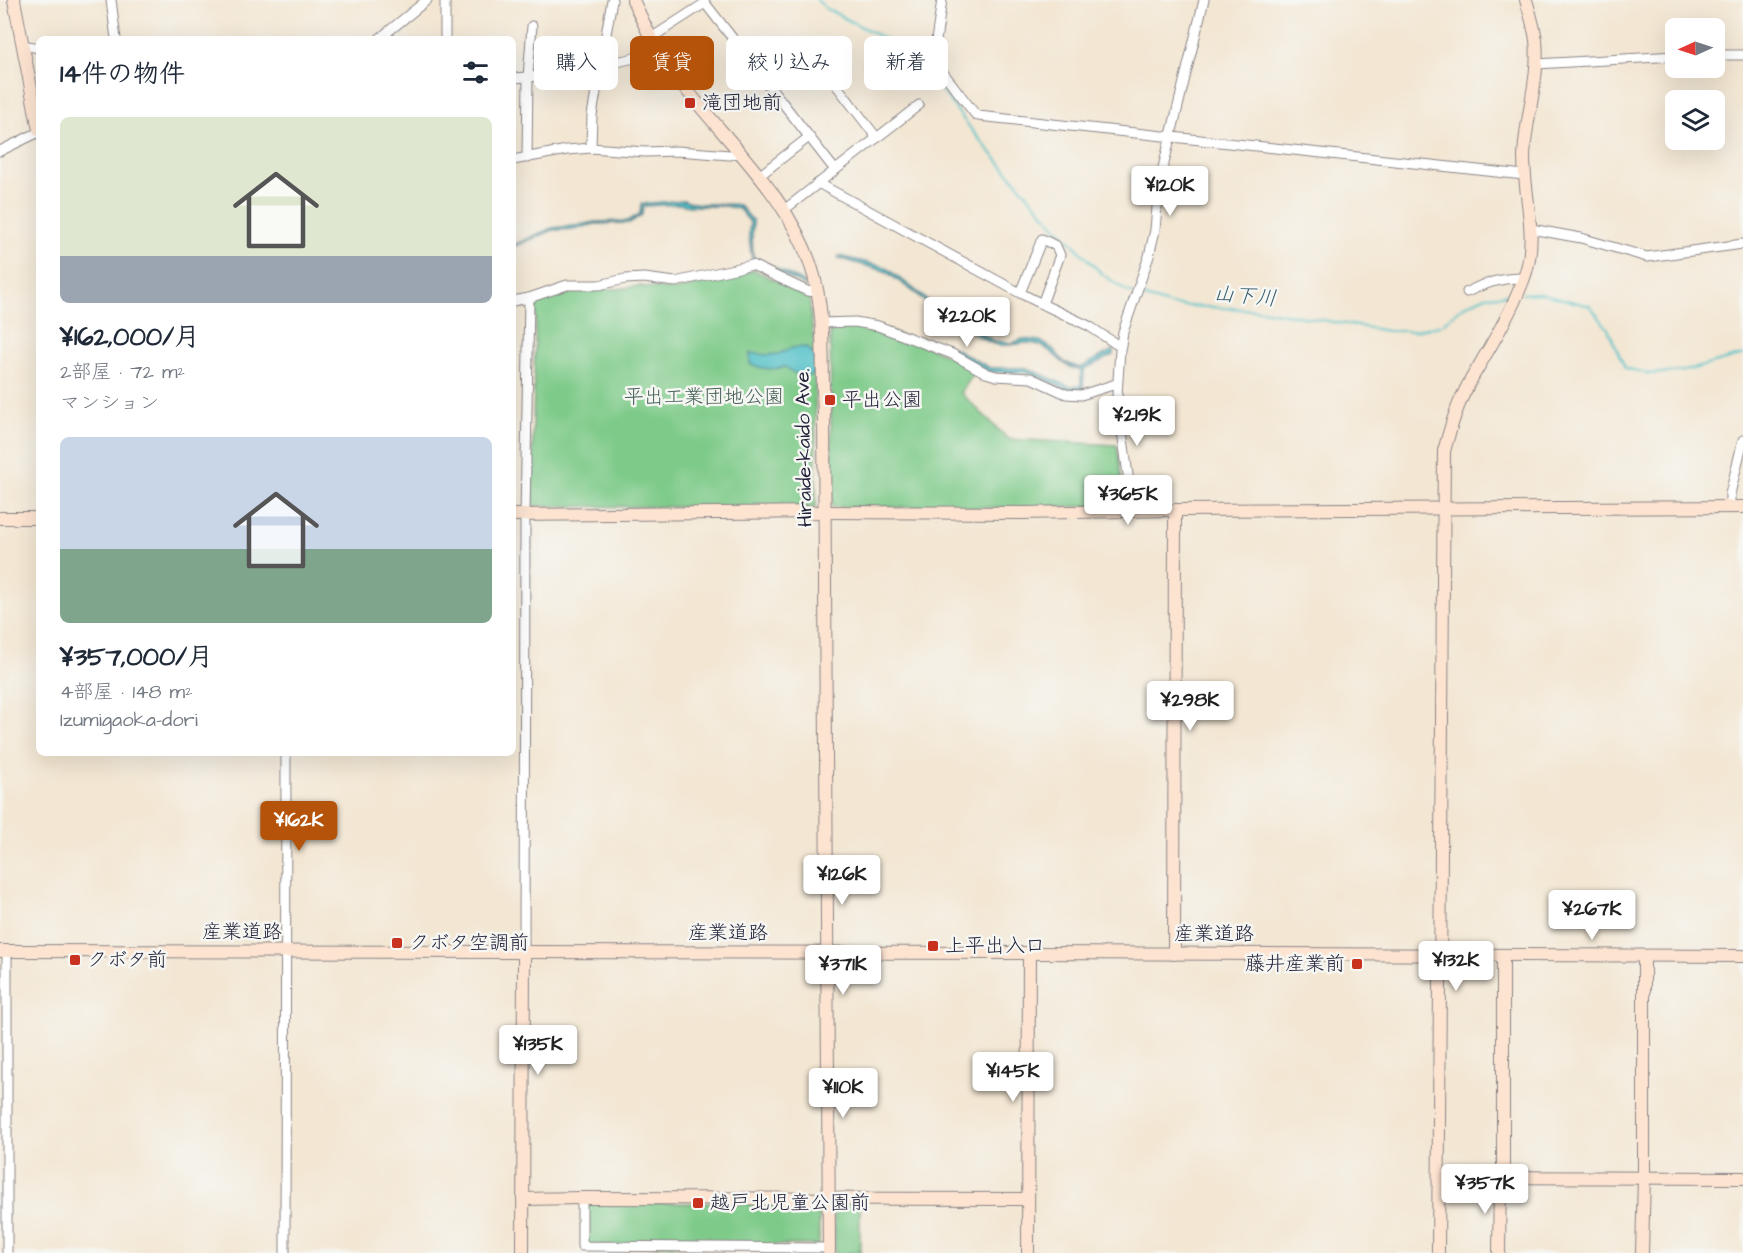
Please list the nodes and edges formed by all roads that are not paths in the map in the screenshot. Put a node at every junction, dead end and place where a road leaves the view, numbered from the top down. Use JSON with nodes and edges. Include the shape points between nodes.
{"nodes":[{"id":1,"x":14,"y":0,"type":"edge"},
{"id":2,"x":111,"y":0,"type":"edge"},
{"id":3,"x":427,"y":0,"type":"edge"},
{"id":4,"x":445,"y":0,"type":"edge"},
{"id":5,"x":612,"y":0,"type":"edge"},
{"id":6,"x":633,"y":0,"type":"edge"},
{"id":7,"x":942,"y":0,"type":"edge"},
{"id":8,"x":1203,"y":0,"type":"edge"},
{"id":9,"x":1526,"y":0,"type":"edge"},
{"id":10,"x":532,"y":26,"type":"dead end"},
{"id":11,"x":116,"y":36,"type":"edge"},
{"id":12,"x":383,"y":36,"type":"edge"},
{"id":13,"x":445,"y":36,"type":"edge"},
{"id":14,"x":605,"y":36,"type":"edge"},
{"id":15,"x":650,"y":36,"type":"edge"},
{"id":16,"x":656,"y":36,"type":"edge"},
{"id":17,"x":730,"y":36,"type":"edge"},
{"id":18,"x":21,"y":45,"type":"junction"},
{"id":19,"x":36,"y":48,"type":"edge"},
{"id":20,"x":1725,"y":55,"type":"edge"},
{"id":21,"x":1743,"y":55,"type":"edge"},
{"id":22,"x":1665,"y":57,"type":"edge"},
{"id":23,"x":1536,"y":64,"type":"junction"},
{"id":24,"x":534,"y":76,"type":"edge"},
{"id":25,"x":528,"y":77,"type":"junction"},
{"id":26,"x":516,"y":78,"type":"edge"},
{"id":27,"x":596,"y":90,"type":"edge"},
{"id":28,"x":688,"y":90,"type":"edge"},
{"id":29,"x":772,"y":90,"type":"edge"},
{"id":30,"x":840,"y":90,"type":"edge"},
{"id":31,"x":919,"y":105,"type":"dead end"},
{"id":32,"x":36,"y":117,"type":"edge"},
{"id":33,"x":36,"y":133,"type":"edge"},
{"id":34,"x":1170,"y":136,"type":"junction"},
{"id":35,"x":809,"y":137,"type":"junction"},
{"id":36,"x":877,"y":138,"type":"junction"},
{"id":37,"x":591,"y":148,"type":"junction"},
{"id":38,"x":0,"y":151,"type":"edge"},
{"id":39,"x":739,"y":152,"type":"junction"},
{"id":40,"x":526,"y":158,"type":"junction"},
{"id":41,"x":516,"y":160,"type":"edge"},
{"id":42,"x":835,"y":170,"type":"junction"},
{"id":43,"x":1524,"y":175,"type":"junction"},
{"id":44,"x":759,"y":176,"type":"junction"},
{"id":45,"x":818,"y":183,"type":"junction"},
{"id":46,"x":784,"y":210,"type":"junction"},
{"id":47,"x":1531,"y":229,"type":"junction"},
{"id":48,"x":1743,"y":244,"type":"edge"},
{"id":49,"x":1525,"y":278,"type":"junction"},
{"id":50,"x":817,"y":292,"type":"junction"},
{"id":51,"x":1020,"y":292,"type":"junction"},
{"id":52,"x":1467,"y":292,"type":"dead end"},
{"id":53,"x":529,"y":298,"type":"junction"},
{"id":54,"x":516,"y":300,"type":"edge"},
{"id":55,"x":1042,"y":304,"type":"junction"},
{"id":56,"x":821,"y":323,"type":"junction"},
{"id":57,"x":1121,"y":345,"type":"junction"},
{"id":58,"x":1116,"y":384,"type":"junction"},
{"id":59,"x":1743,"y":440,"type":"edge"},
{"id":60,"x":1730,"y":507,"type":"junction"},
{"id":61,"x":1743,"y":507,"type":"edge"},
{"id":62,"x":1443,"y":508,"type":"junction"},
{"id":63,"x":1175,"y":510,"type":"junction"},
{"id":64,"x":1132,"y":511,"type":"junction"},
{"id":65,"x":824,"y":512,"type":"junction"},
{"id":66,"x":519,"y":515,"type":"edge"},
{"id":67,"x":0,"y":518,"type":"edge"},
{"id":68,"x":36,"y":518,"type":"edge"},
{"id":69,"x":286,"y":756,"type":"edge"},
{"id":70,"x":3,"y":951,"type":"edge"},
{"id":71,"x":285,"y":951,"type":"junction"},
{"id":72,"x":524,"y":952,"type":"junction"},
{"id":73,"x":827,"y":953,"type":"junction"},
{"id":74,"x":1029,"y":953,"type":"junction"},
{"id":75,"x":1174,"y":954,"type":"junction"},
{"id":76,"x":1441,"y":955,"type":"junction"},
{"id":77,"x":1503,"y":955,"type":"junction"},
{"id":78,"x":1743,"y":956,"type":"edge"},
{"id":79,"x":1644,"y":957,"type":"junction"},
{"id":80,"x":1439,"y":1177,"type":"junction"},
{"id":81,"x":1502,"y":1177,"type":"junction"},
{"id":82,"x":1644,"y":1177,"type":"junction"},
{"id":83,"x":1743,"y":1178,"type":"edge"},
{"id":84,"x":582,"y":1198,"type":"junction"},
{"id":85,"x":829,"y":1198,"type":"junction"},
{"id":86,"x":523,"y":1199,"type":"junction"},
{"id":87,"x":1028,"y":1199,"type":"junction"},
{"id":88,"x":665,"y":1250,"type":"edge"},
{"id":89,"x":829,"y":1250,"type":"edge"},
{"id":90,"x":7,"y":1253,"type":"edge"},
{"id":91,"x":285,"y":1253,"type":"edge"},
{"id":92,"x":523,"y":1253,"type":"edge"},
{"id":93,"x":1028,"y":1253,"type":"edge"},
{"id":94,"x":1438,"y":1253,"type":"edge"},
{"id":95,"x":1499,"y":1253,"type":"edge"},
{"id":96,"x":1642,"y":1253,"type":"edge"}],
"edges":[{"from":1,"to":18,"type":"street"},
{"from":2,"to":11,"type":"street"},
{"from":3,"to":12,"type":"street"},
{"from":4,"to":13,"type":"street"},
{"from":5,"to":14,"type":"street"},
{"from":6,"to":15,"type":"street","name":"Hiraide-kaido Ave."},
{"from":7,"to":34,"type":"street","via":[[935,62],[978,117]]},
{"from":8,"to":34,"type":"street"},
{"from":9,"to":23,"type":"street","via":[[1536,41]]},
{"from":10,"to":25,"type":"street"},
{"from":16,"to":17,"type":"street","via":[[705,3]]},
{"from":18,"to":19,"type":"street"},
{"from":18,"to":32,"type":"street"},
{"from":20,"to":21,"type":"street"},
{"from":22,"to":23,"type":"street"},
{"from":23,"to":43,"type":"street"},
{"from":24,"to":25,"type":"street"},
{"from":25,"to":26,"type":"street"},
{"from":25,"to":40,"type":"street"},
{"from":27,"to":37,"type":"street"},
{"from":28,"to":39,"type":"street","name":"Hiraide-kaido Ave."},
{"from":29,"to":35,"type":"street"},
{"from":30,"to":36,"type":"street"},
{"from":31,"to":36,"type":"street"},
{"from":33,"to":38,"type":"street"},
{"from":34,"to":43,"type":"street"},
{"from":34,"to":57,"type":"street","via":[[1149,256]]},
{"from":35,"to":42,"type":"street"},
{"from":35,"to":44,"type":"street"},
{"from":36,"to":42,"type":"street"},
{"from":37,"to":39,"type":"street","via":[[730,155]]},
{"from":37,"to":40,"type":"street"},
{"from":39,"to":44,"type":"street","name":"Hiraide-kaido Ave."},
{"from":40,"to":41,"type":"street"},
{"from":42,"to":45,"type":"street"},
{"from":43,"to":47,"type":"street"},
{"from":44,"to":46,"type":"street","name":"Hiraide-kaido Ave."},
{"from":45,"to":46,"type":"street"},
{"from":45,"to":51,"type":"street"},
{"from":46,"to":50,"type":"street","name":"Hiraide-kaido Ave.","via":[[809,261]]},
{"from":47,"to":48,"type":"street","via":[[1647,257]]},
{"from":47,"to":49,"type":"street","via":[[1531,255]]},
{"from":49,"to":52,"type":"street","via":[[1508,277]]},
{"from":49,"to":62,"type":"street","via":[[1452,419],[1444,451]]},
{"from":50,"to":53,"type":"street","via":[[752,265],[675,282],[645,278],[567,285]]},
{"from":50,"to":56,"type":"street","name":"Hiraide-kaido Ave."},
{"from":51,"to":55,"type":"street"},
{"from":51,"to":55,"type":"street","via":[[1042,239],[1056,246],[1060,255]]},
{"from":53,"to":54,"type":"street"},
{"from":53,"to":66,"type":"street"},
{"from":55,"to":57,"type":"street"},
{"from":56,"to":58,"type":"street","via":[[878,326],[952,354],[986,373],[1031,378],[1066,394],[1081,395]]},
{"from":56,"to":65,"type":"street","name":"Hiraide-kaido Ave."},
{"from":57,"to":58,"type":"street"},
{"from":58,"to":64,"type":"street"},
{"from":59,"to":60,"type":"street"},
{"from":60,"to":61,"type":"street"},
{"from":60,"to":62,"type":"street"},
{"from":62,"to":63,"type":"street"},
{"from":62,"to":76,"type":"street"},
{"from":63,"to":64,"type":"street"},
{"from":63,"to":75,"type":"street"},
{"from":64,"to":65,"type":"street"},
{"from":65,"to":66,"type":"street"},
{"from":65,"to":73,"type":"street","name":"Hiraide-kaido Ave."},
{"from":66,"to":72,"type":"street"},
{"from":67,"to":68,"type":"street"},
{"from":69,"to":71,"type":"street"},
{"from":70,"to":71,"type":"street","name":"産業道路"},
{"from":70,"to":90,"type":"street"},
{"from":71,"to":72,"type":"street","name":"産業道路"},
{"from":71,"to":91,"type":"street"},
{"from":72,"to":73,"type":"street","name":"産業道路"},
{"from":72,"to":86,"type":"street"},
{"from":73,"to":74,"type":"street","name":"産業道路"},
{"from":73,"to":85,"type":"street","name":"Hiraide-kaido Ave."},
{"from":74,"to":75,"type":"street","name":"産業道路"},
{"from":74,"to":87,"type":"street"},
{"from":75,"to":76,"type":"street","name":"産業道路"},
{"from":76,"to":77,"type":"street","name":"産業道路"},
{"from":76,"to":80,"type":"street"},
{"from":77,"to":79,"type":"street","name":"産業道路"},
{"from":77,"to":81,"type":"street"},
{"from":78,"to":79,"type":"street","name":"産業道路"},
{"from":79,"to":82,"type":"street"},
{"from":80,"to":81,"type":"street"},
{"from":80,"to":94,"type":"street"},
{"from":81,"to":82,"type":"street"},
{"from":81,"to":95,"type":"street"},
{"from":82,"to":83,"type":"street"},
{"from":82,"to":96,"type":"street"},
{"from":84,"to":85,"type":"street"},
{"from":84,"to":86,"type":"street"},
{"from":84,"to":88,"type":"street","via":[[582,1246]]},
{"from":85,"to":87,"type":"street"},
{"from":85,"to":89,"type":"street","name":"Hiraide-kaido Ave."},
{"from":86,"to":92,"type":"street"},
{"from":87,"to":93,"type":"street"},
{"from":88,"to":89,"type":"street"}]}
